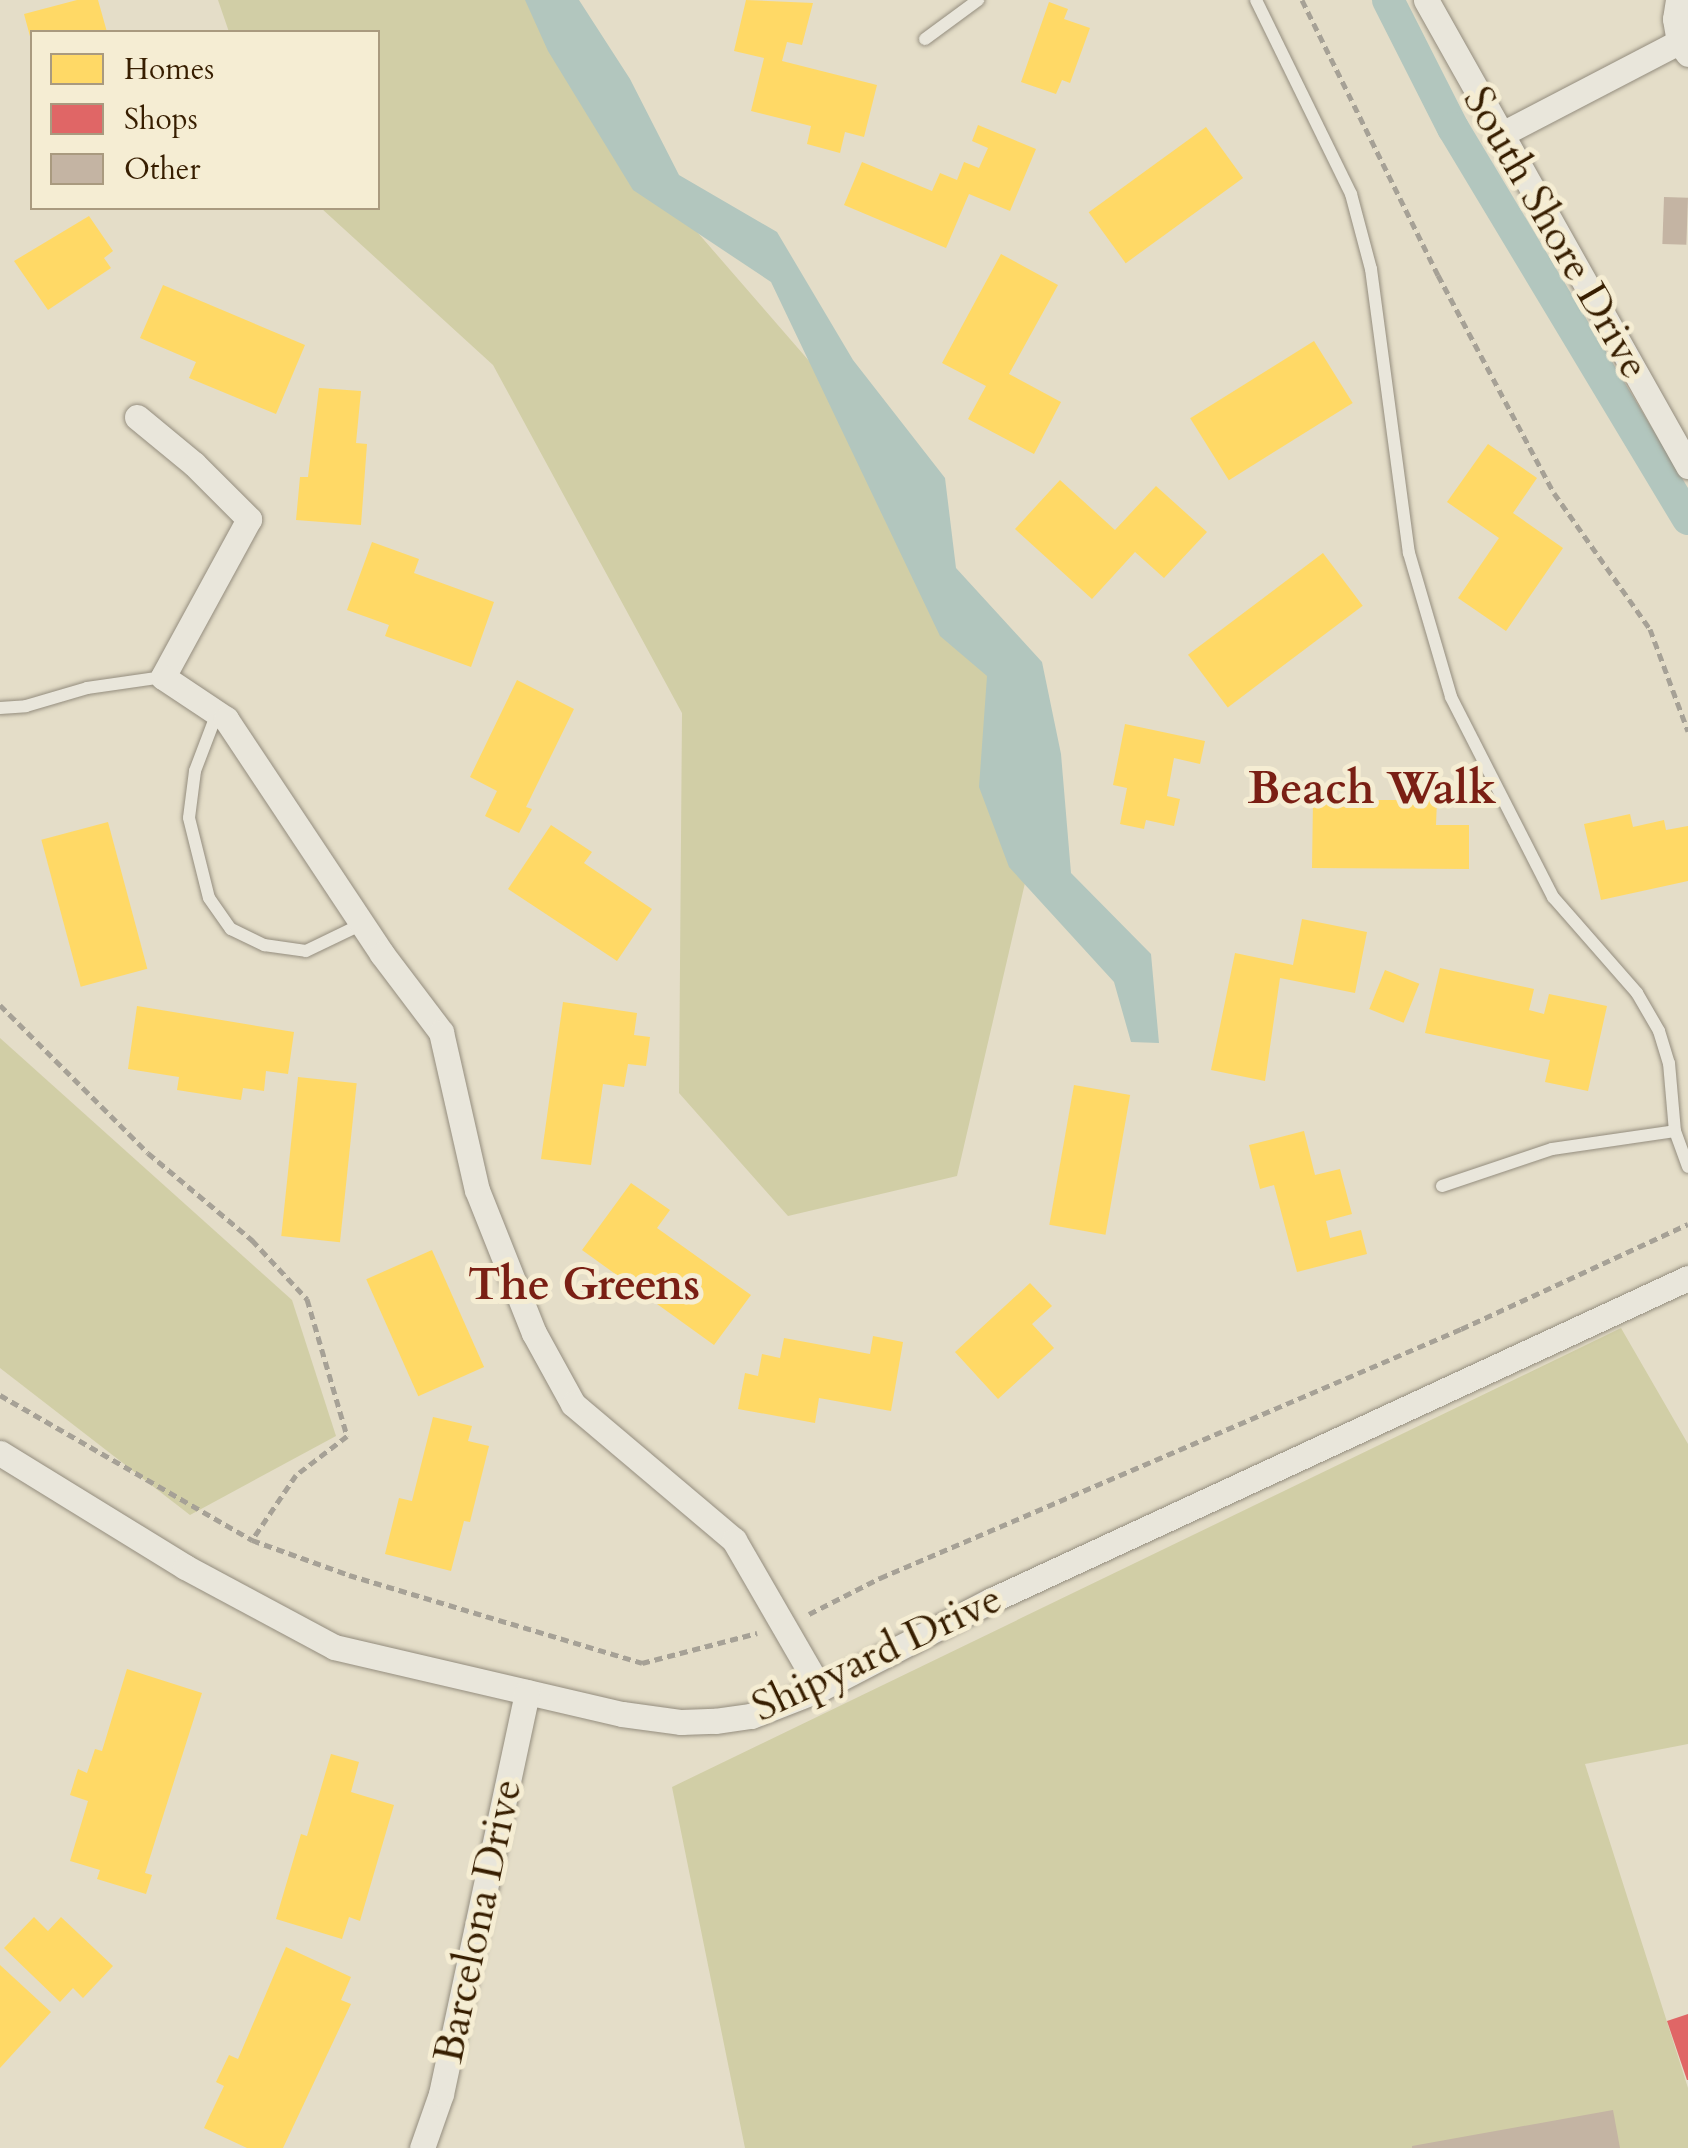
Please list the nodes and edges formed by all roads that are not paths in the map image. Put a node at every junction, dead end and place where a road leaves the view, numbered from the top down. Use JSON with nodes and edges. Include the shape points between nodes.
{"nodes":[{"id":1,"x":978,"y":0,"type":"edge"},
{"id":2,"x":1256,"y":0,"type":"edge"},
{"id":3,"x":1426,"y":0,"type":"edge"},
{"id":4,"x":1678,"y":0,"type":"edge"},
{"id":5,"x":925,"y":39,"type":"dead end"},
{"id":6,"x":1684,"y":48,"type":"edge"},
{"id":7,"x":1500,"y":135,"type":"junction"},
{"id":8,"x":137,"y":417,"type":"dead end"},
{"id":9,"x":1688,"y":466,"type":"edge"},
{"id":10,"x":163,"y":677,"type":"junction"},
{"id":11,"x":0,"y":708,"type":"edge"},
{"id":12,"x":217,"y":713,"type":"junction"},
{"id":13,"x":362,"y":924,"type":"junction"},
{"id":14,"x":1675,"y":1131,"type":"junction"},
{"id":15,"x":1688,"y":1167,"type":"edge"},
{"id":16,"x":1442,"y":1186,"type":"dead end"},
{"id":17,"x":1688,"y":1278,"type":"edge"},
{"id":18,"x":0,"y":1452,"type":"edge"},
{"id":19,"x":820,"y":1690,"type":"junction"},
{"id":20,"x":527,"y":1692,"type":"junction"},
{"id":21,"x":422,"y":2148,"type":"edge"}],
"edges":[{"from":1,"to":5,"type":"lane"},
{"from":2,"to":14,"type":"lane","via":[[1351,194],[1371,269],[1409,553],[1451,697],[1553,897],[1637,993],[1659,1031]]},
{"from":3,"to":7,"type":"street","name":"South Shore Drive"},
{"from":4,"to":6,"type":"street","via":[[1674,20]]},
{"from":6,"to":7,"type":"street"},
{"from":7,"to":9,"type":"street","name":"South Shore Drive"},
{"from":8,"to":10,"type":"street","via":[[249,519]]},
{"from":10,"to":11,"type":"lane"},
{"from":10,"to":12,"type":"street"},
{"from":12,"to":13,"type":"street"},
{"from":12,"to":13,"type":"lane","via":[[195,772],[190,818],[209,898],[231,929],[264,944],[306,951]]},
{"from":13,"to":19,"type":"street","via":[[441,1032],[478,1190],[534,1333],[573,1404],[734,1540]]},
{"from":14,"to":15,"type":"lane"},
{"from":14,"to":16,"type":"lane","via":[[1552,1149]]},
{"from":17,"to":19,"type":"street","name":"Shipyard Drive","via":[[992,1600]]},
{"from":18,"to":20,"type":"street","name":"Shipyard Drive","via":[[185,1567],[334,1647]]},
{"from":19,"to":20,"type":"street","name":"Shipyard Drive","via":[[751,1716],[681,1722]]},
{"from":20,"to":21,"type":"street","name":"Barcelona Drive","via":[[441,2094]]}]}
